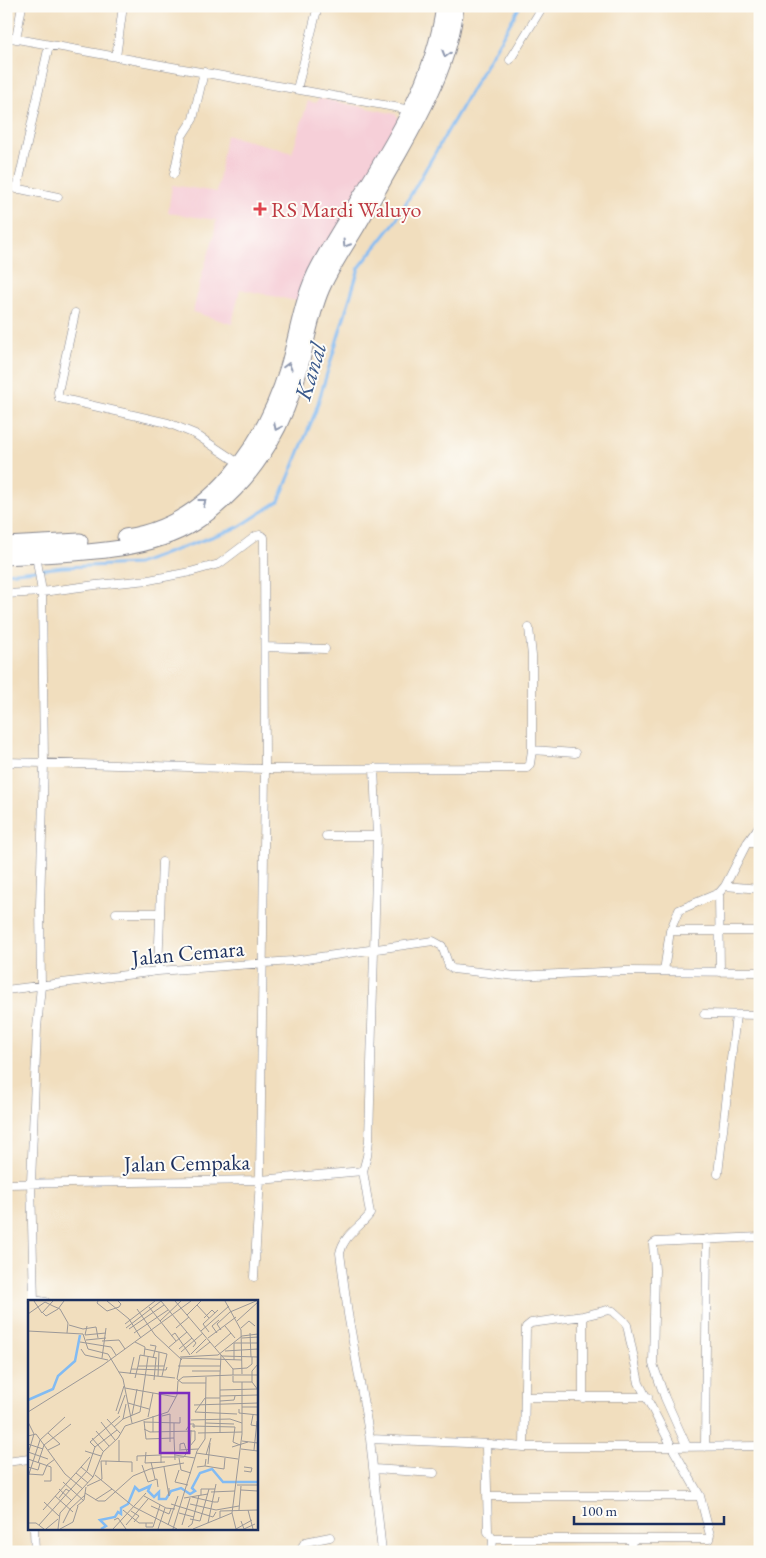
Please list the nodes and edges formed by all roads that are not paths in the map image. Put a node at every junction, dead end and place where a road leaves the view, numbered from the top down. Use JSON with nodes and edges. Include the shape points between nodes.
{"nodes":[{"id":1,"x":22,"y":6,"type":"edge"},
{"id":2,"x":123,"y":6,"type":"edge"},
{"id":3,"x":318,"y":6,"type":"edge"},
{"id":4,"x":444,"y":6,"type":"edge"},
{"id":5,"x":456,"y":6,"type":"edge"},
{"id":6,"x":543,"y":6,"type":"edge"},
{"id":7,"x":446,"y":29,"type":"junction"},
{"id":8,"x":6,"y":37,"type":"edge"},
{"id":9,"x":16,"y":39,"type":"junction"},
{"id":10,"x":49,"y":46,"type":"junction"},
{"id":11,"x":116,"y":57,"type":"junction"},
{"id":12,"x":510,"y":60,"type":"dead end"},
{"id":13,"x":204,"y":72,"type":"junction"},
{"id":14,"x":297,"y":89,"type":"junction"},
{"id":15,"x":411,"y":110,"type":"junction"},
{"id":16,"x":174,"y":174,"type":"dead end"},
{"id":17,"x":6,"y":186,"type":"edge"},
{"id":18,"x":18,"y":189,"type":"junction"},
{"id":19,"x":58,"y":198,"type":"dead end"},
{"id":20,"x":75,"y":313,"type":"dead end"},
{"id":21,"x":240,"y":464,"type":"junction"},
{"id":22,"x":6,"y":545,"type":"edge"},
{"id":23,"x":6,"y":557,"type":"edge"},
{"id":24,"x":36,"y":559,"type":"junction"},
{"id":25,"x":42,"y":592,"type":"junction"},
{"id":26,"x":6,"y":594,"type":"edge"},
{"id":27,"x":528,"y":628,"type":"dead end"},
{"id":28,"x":265,"y":647,"type":"junction"},
{"id":29,"x":325,"y":649,"type":"dead end"},
{"id":30,"x":532,"y":750,"type":"junction"},
{"id":31,"x":575,"y":753,"type":"dead end"},
{"id":32,"x":6,"y":762,"type":"edge"},
{"id":33,"x":44,"y":763,"type":"junction"},
{"id":34,"x":264,"y":768,"type":"junction"},
{"id":35,"x":374,"y":768,"type":"junction"},
{"id":36,"x":760,"y":825,"type":"edge"},
{"id":37,"x":326,"y":836,"type":"dead end"},
{"id":38,"x":377,"y":836,"type":"junction"},
{"id":39,"x":747,"y":843,"type":"junction"},
{"id":40,"x":760,"y":843,"type":"edge"},
{"id":41,"x":162,"y":862,"type":"dead end"},
{"id":42,"x":725,"y":886,"type":"junction"},
{"id":43,"x":760,"y":889,"type":"edge"},
{"id":44,"x":719,"y":893,"type":"junction"},
{"id":45,"x":116,"y":913,"type":"dead end"},
{"id":46,"x":160,"y":913,"type":"junction"},
{"id":47,"x":760,"y":930,"type":"edge"},
{"id":48,"x":670,"y":931,"type":"junction"},
{"id":49,"x":720,"y":931,"type":"junction"},
{"id":50,"x":373,"y":950,"type":"junction"},
{"id":51,"x":261,"y":964,"type":"junction"},
{"id":52,"x":158,"y":971,"type":"junction"},
{"id":53,"x":664,"y":971,"type":"junction"},
{"id":54,"x":720,"y":972,"type":"junction"},
{"id":55,"x":760,"y":972,"type":"edge"},
{"id":56,"x":40,"y":986,"type":"junction"},
{"id":57,"x":6,"y":990,"type":"edge"},
{"id":58,"x":704,"y":1014,"type":"dead end"},
{"id":59,"x":736,"y":1015,"type":"junction"},
{"id":60,"x":760,"y":1015,"type":"edge"},
{"id":61,"x":364,"y":1169,"type":"junction"},
{"id":62,"x":718,"y":1174,"type":"dead end"},
{"id":63,"x":260,"y":1180,"type":"junction"},
{"id":64,"x":31,"y":1183,"type":"junction"},
{"id":65,"x":6,"y":1184,"type":"edge"},
{"id":66,"x":760,"y":1237,"type":"edge"},
{"id":67,"x":707,"y":1239,"type":"junction"},
{"id":68,"x":254,"y":1277,"type":"dead end"},
{"id":69,"x":34,"y":1300,"type":"edge"},
{"id":70,"x":583,"y":1316,"type":"junction"},
{"id":71,"x":525,"y":1397,"type":"junction"},
{"id":72,"x":648,"y":1397,"type":"junction"},
{"id":73,"x":582,"y":1398,"type":"junction"},
{"id":74,"x":370,"y":1439,"type":"junction"},
{"id":75,"x":491,"y":1444,"type":"junction"},
{"id":76,"x":524,"y":1446,"type":"junction"},
{"id":77,"x":705,"y":1446,"type":"junction"},
{"id":78,"x":760,"y":1446,"type":"edge"},
{"id":79,"x":672,"y":1447,"type":"junction"},
{"id":80,"x":688,"y":1447,"type":"junction"},
{"id":81,"x":28,"y":1459,"type":"edge"},
{"id":82,"x":6,"y":1462,"type":"edge"},
{"id":83,"x":374,"y":1469,"type":"junction"},
{"id":84,"x":434,"y":1473,"type":"dead end"},
{"id":85,"x":487,"y":1496,"type":"junction"},
{"id":86,"x":700,"y":1496,"type":"junction"},
{"id":87,"x":34,"y":1530,"type":"edge"},
{"id":88,"x":330,"y":1538,"type":"dead end"},
{"id":89,"x":493,"y":1539,"type":"junction"},
{"id":90,"x":632,"y":1540,"type":"junction"},
{"id":91,"x":36,"y":1552,"type":"edge"},
{"id":92,"x":299,"y":1552,"type":"edge"},
{"id":93,"x":382,"y":1552,"type":"edge"},
{"id":94,"x":492,"y":1552,"type":"edge"},
{"id":95,"x":632,"y":1552,"type":"edge"}],
"edges":[{"from":1,"to":9,"type":"street"},
{"from":2,"to":11,"type":"street"},
{"from":3,"to":14,"type":"street"},
{"from":4,"to":7,"type":"highway"},
{"from":5,"to":7,"type":"highway"},
{"from":6,"to":12,"type":"street"},
{"from":7,"to":15,"type":"highway"},
{"from":7,"to":24,"type":"highway","one_way":true,"via":[[445,60],[422,112],[332,266],[312,314],[291,396],[269,443],[251,471],[215,508],[193,524],[166,537],[134,546]]},
{"from":8,"to":9,"type":"street"},
{"from":9,"to":10,"type":"street"},
{"from":10,"to":11,"type":"street"},
{"from":10,"to":18,"type":"street"},
{"from":11,"to":13,"type":"street"},
{"from":13,"to":14,"type":"street"},
{"from":13,"to":16,"type":"street","via":[[193,119],[182,136]]},
{"from":14,"to":15,"type":"street"},
{"from":21,"to":15,"type":"highway","one_way":true,"via":[[258,439],[275,404],[318,267]]},
{"from":17,"to":18,"type":"street"},
{"from":18,"to":19,"type":"street"},
{"from":20,"to":21,"type":"street","via":[[59,398],[168,422],[195,434]]},
{"from":22,"to":21,"type":"highway","one_way":true,"via":[[95,541],[131,536],[161,527],[183,517],[215,493]]},
{"from":23,"to":24,"type":"highway"},
{"from":24,"to":25,"type":"street"},
{"from":25,"to":26,"type":"street"},
{"from":25,"to":28,"type":"street","via":[[190,572],[219,564],[260,535],[265,541]]},
{"from":25,"to":33,"type":"street"},
{"from":27,"to":30,"type":"street","via":[[532,656]]},
{"from":28,"to":29,"type":"street"},
{"from":28,"to":34,"type":"street"},
{"from":30,"to":31,"type":"street"},
{"from":30,"to":35,"type":"street","via":[[530,764],[525,768]]},
{"from":32,"to":33,"type":"street"},
{"from":33,"to":34,"type":"street"},
{"from":33,"to":56,"type":"street"},
{"from":34,"to":35,"type":"street"},
{"from":34,"to":51,"type":"street"},
{"from":35,"to":38,"type":"street"},
{"from":36,"to":39,"type":"street"},
{"from":37,"to":38,"type":"street"},
{"from":38,"to":50,"type":"street"},
{"from":39,"to":40,"type":"street"},
{"from":39,"to":42,"type":"street"},
{"from":41,"to":46,"type":"street"},
{"from":42,"to":43,"type":"street"},
{"from":42,"to":44,"type":"street"},
{"from":44,"to":48,"type":"street","via":[[680,910]]},
{"from":44,"to":49,"type":"street"},
{"from":45,"to":46,"type":"street"},
{"from":46,"to":52,"type":"street"},
{"from":47,"to":49,"type":"street"},
{"from":48,"to":49,"type":"street"},
{"from":48,"to":53,"type":"street"},
{"from":49,"to":54,"type":"street"},
{"from":50,"to":51,"type":"street","name":"Jalan Cemara"},
{"from":50,"to":53,"type":"street","name":"Jalan Cemara","via":[[433,941],[442,946],[452,969],[516,976]]},
{"from":50,"to":61,"type":"street","via":[[369,1140]]},
{"from":51,"to":52,"type":"street","name":"Jalan Cemara"},
{"from":51,"to":63,"type":"street"},
{"from":52,"to":56,"type":"street","name":"Jalan Cemara"},
{"from":53,"to":54,"type":"street"},
{"from":54,"to":55,"type":"street"},
{"from":56,"to":57,"type":"street","name":"Jalan Cemara"},
{"from":56,"to":64,"type":"street"},
{"from":58,"to":59,"type":"street"},
{"from":59,"to":60,"type":"street"},
{"from":59,"to":62,"type":"street"},
{"from":61,"to":63,"type":"street","name":"Jalan Cempaka"},
{"from":61,"to":74,"type":"street","via":[[370,1214],[348,1235],[340,1253]]},
{"from":63,"to":64,"type":"street","name":"Jalan Cempaka"},
{"from":63,"to":68,"type":"street"},
{"from":64,"to":65,"type":"street","name":"Jalan Cempaka"},
{"from":64,"to":69,"type":"street"},
{"from":66,"to":67,"type":"street"},
{"from":67,"to":77,"type":"street"},
{"from":67,"to":80,"type":"street","via":[[653,1244],[653,1364]]},
{"from":70,"to":71,"type":"street","via":[[527,1324]]},
{"from":70,"to":72,"type":"street","via":[[608,1310],[623,1320],[627,1325],[639,1383]]},
{"from":70,"to":73,"type":"street"},
{"from":71,"to":73,"type":"street"},
{"from":71,"to":76,"type":"street"},
{"from":72,"to":73,"type":"street"},
{"from":72,"to":79,"type":"street"},
{"from":74,"to":75,"type":"street"},
{"from":74,"to":83,"type":"street"},
{"from":75,"to":76,"type":"street"},
{"from":75,"to":85,"type":"street","via":[[486,1447]]},
{"from":76,"to":79,"type":"street"},
{"from":77,"to":78,"type":"street"},
{"from":77,"to":80,"type":"street"},
{"from":79,"to":80,"type":"street"},
{"from":79,"to":86,"type":"street"},
{"from":81,"to":82,"type":"street"},
{"from":83,"to":84,"type":"street"},
{"from":83,"to":93,"type":"street"},
{"from":85,"to":86,"type":"street"},
{"from":85,"to":89,"type":"street","via":[[488,1532]]},
{"from":86,"to":90,"type":"street","via":[[709,1539]]},
{"from":87,"to":91,"type":"street"},
{"from":88,"to":92,"type":"street","via":[[305,1542]]},
{"from":89,"to":90,"type":"street"},
{"from":89,"to":94,"type":"street"},
{"from":90,"to":95,"type":"street"}]}
